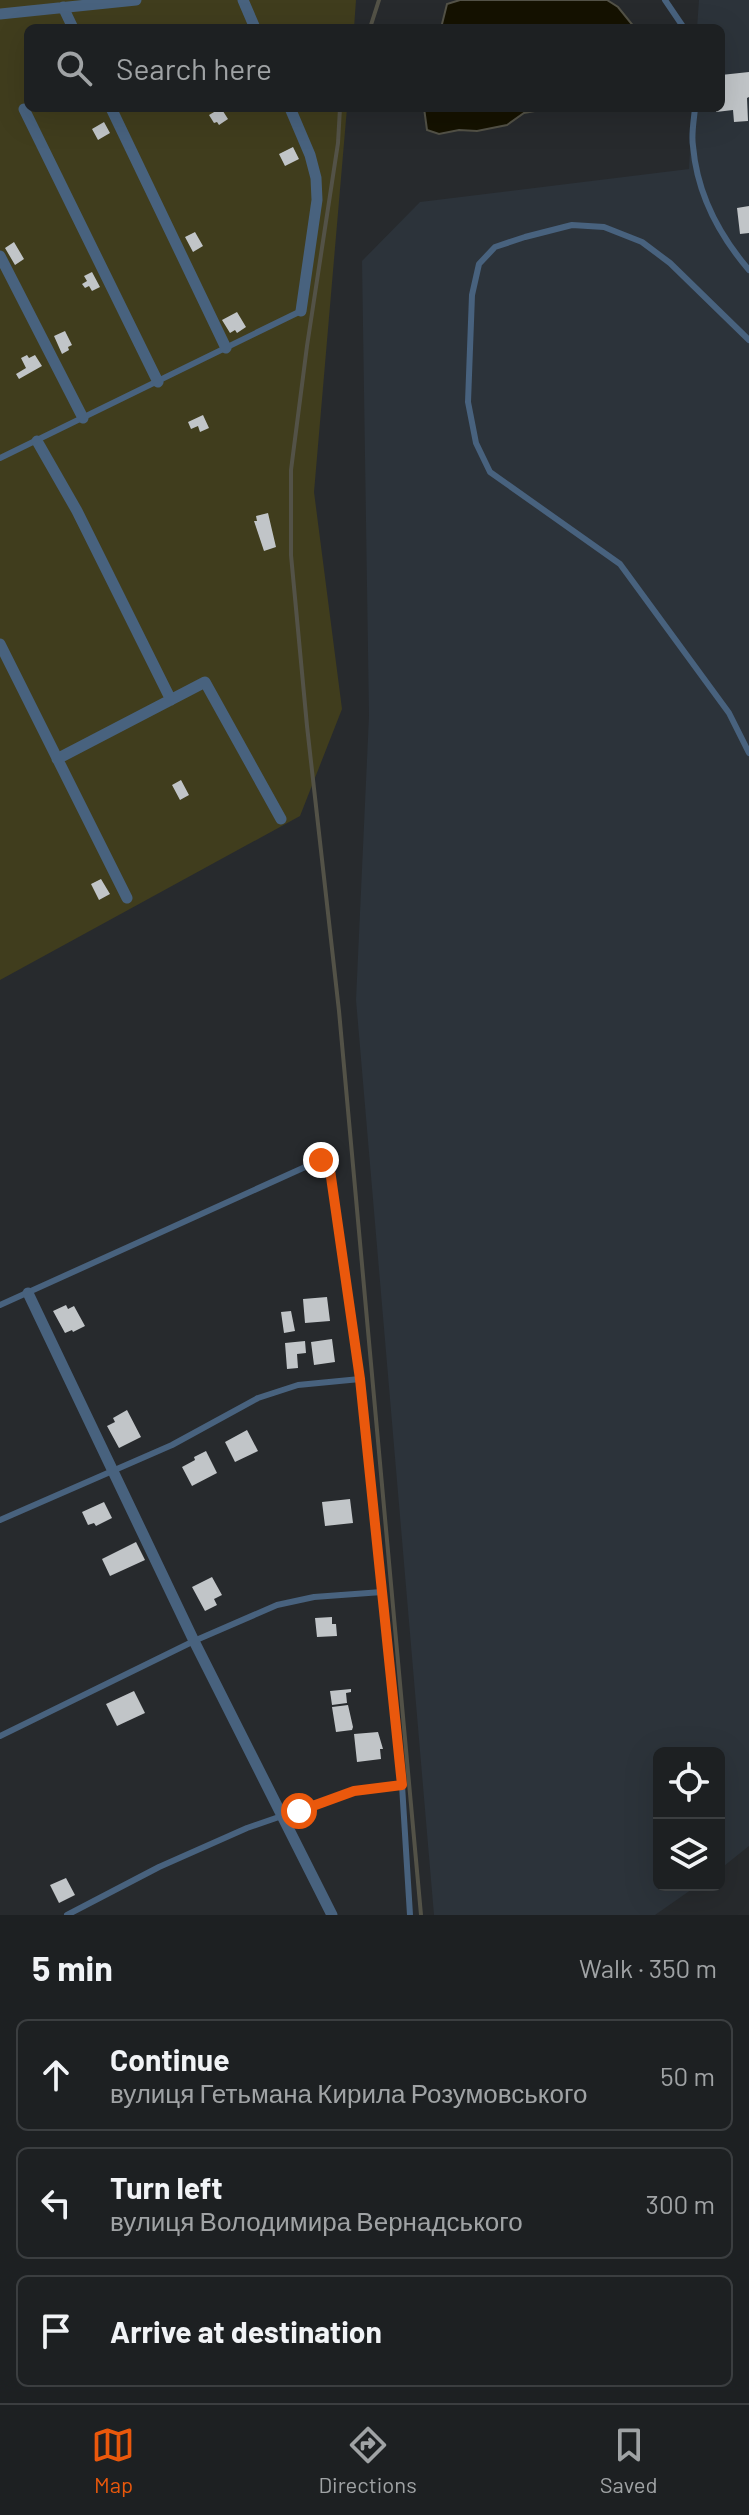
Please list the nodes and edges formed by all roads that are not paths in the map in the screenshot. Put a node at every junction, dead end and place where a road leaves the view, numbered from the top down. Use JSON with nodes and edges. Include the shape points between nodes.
{"nodes":[{"id":1,"x":136,"y":0,"type":"edge"},
{"id":2,"x":243,"y":0,"type":"edge"},
{"id":3,"x":665,"y":0,"type":"edge"},
{"id":4,"x":63,"y":7,"type":"junction"},
{"id":5,"x":0,"y":14,"type":"edge"},
{"id":6,"x":71,"y":24,"type":"edge"},
{"id":7,"x":253,"y":24,"type":"edge"},
{"id":8,"x":681,"y":24,"type":"edge"},
{"id":9,"x":25,"y":112,"type":"edge"},
{"id":10,"x":113,"y":112,"type":"edge"},
{"id":11,"x":292,"y":112,"type":"edge"},
{"id":12,"x":695,"y":112,"type":"edge"},
{"id":13,"x":0,"y":256,"type":"edge"},
{"id":14,"x":749,"y":270,"type":"edge"},
{"id":15,"x":301,"y":311,"type":"joint"},
{"id":16,"x":749,"y":340,"type":"edge"},
{"id":17,"x":226,"y":348,"type":"junction"},
{"id":18,"x":158,"y":382,"type":"junction"},
{"id":19,"x":83,"y":418,"type":"junction"},
{"id":20,"x":37,"y":441,"type":"junction"},
{"id":21,"x":0,"y":458,"type":"edge"},
{"id":22,"x":0,"y":644,"type":"edge"},
{"id":23,"x":171,"y":700,"type":"junction"},
{"id":24,"x":749,"y":753,"type":"edge"},
{"id":25,"x":57,"y":759,"type":"junction"},
{"id":26,"x":281,"y":819,"type":"dead end"},
{"id":27,"x":127,"y":898,"type":"dead end"},
{"id":28,"x":28,"y":1293,"type":"junction"},
{"id":29,"x":0,"y":1305,"type":"edge"},
{"id":30,"x":360,"y":1379,"type":"junction"},
{"id":31,"x":112,"y":1470,"type":"junction"},
{"id":32,"x":0,"y":1520,"type":"edge"},
{"id":33,"x":382,"y":1592,"type":"junction"},
{"id":34,"x":194,"y":1641,"type":"junction"},
{"id":35,"x":0,"y":1736,"type":"edge"},
{"id":36,"x":402,"y":1785,"type":"junction"},
{"id":37,"x":282,"y":1818,"type":"junction"},
{"id":38,"x":67,"y":1915,"type":"edge"},
{"id":39,"x":332,"y":1915,"type":"edge"},
{"id":40,"x":410,"y":1915,"type":"edge"}],
"edges":[{"from":1,"to":4,"type":"street"},
{"from":2,"to":7,"type":"street"},
{"from":3,"to":8,"type":"lane"},
{"from":4,"to":5,"type":"street"},
{"from":4,"to":6,"type":"street"},
{"from":9,"to":18,"type":"street"},
{"from":10,"to":17,"type":"street"},
{"from":11,"to":15,"type":"street","via":[[316,178]]},
{"from":12,"to":14,"type":"lane","via":[[692,145],[704,197],[719,230]]},
{"from":13,"to":19,"type":"street"},
{"from":15,"to":17,"type":"lane"},
{"from":16,"to":24,"type":"lane","via":[[642,242],[604,227],[572,225],[495,247],[479,264],[472,295],[468,402],[476,443],[490,472],[620,564],[729,713]]},
{"from":17,"to":18,"type":"lane"},
{"from":18,"to":19,"type":"lane"},
{"from":19,"to":20,"type":"lane"},
{"from":20,"to":21,"type":"lane"},
{"from":20,"to":23,"type":"street"},
{"from":22,"to":25,"type":"street"},
{"from":23,"to":25,"type":"street"},
{"from":23,"to":26,"type":"street","via":[[205,682]]},
{"from":25,"to":27,"type":"street"},
{"from":28,"to":29,"type":"lane"},
{"from":28,"to":30,"type":"lane","via":[[324,1160],[330,1170]]},
{"from":28,"to":31,"type":"street"},
{"from":30,"to":31,"type":"lane","via":[[298,1385],[258,1398],[172,1445]]},
{"from":30,"to":33,"type":"lane"},
{"from":31,"to":32,"type":"lane"},
{"from":31,"to":34,"type":"street"},
{"from":33,"to":34,"type":"lane","via":[[289,1602]]},
{"from":33,"to":36,"type":"lane"},
{"from":34,"to":35,"type":"lane"},
{"from":34,"to":37,"type":"street"},
{"from":36,"to":37,"type":"lane","via":[[354,1791]]},
{"from":36,"to":40,"type":"lane"},
{"from":37,"to":38,"type":"lane","via":[[187,1854]]},
{"from":37,"to":39,"type":"street"}]}
